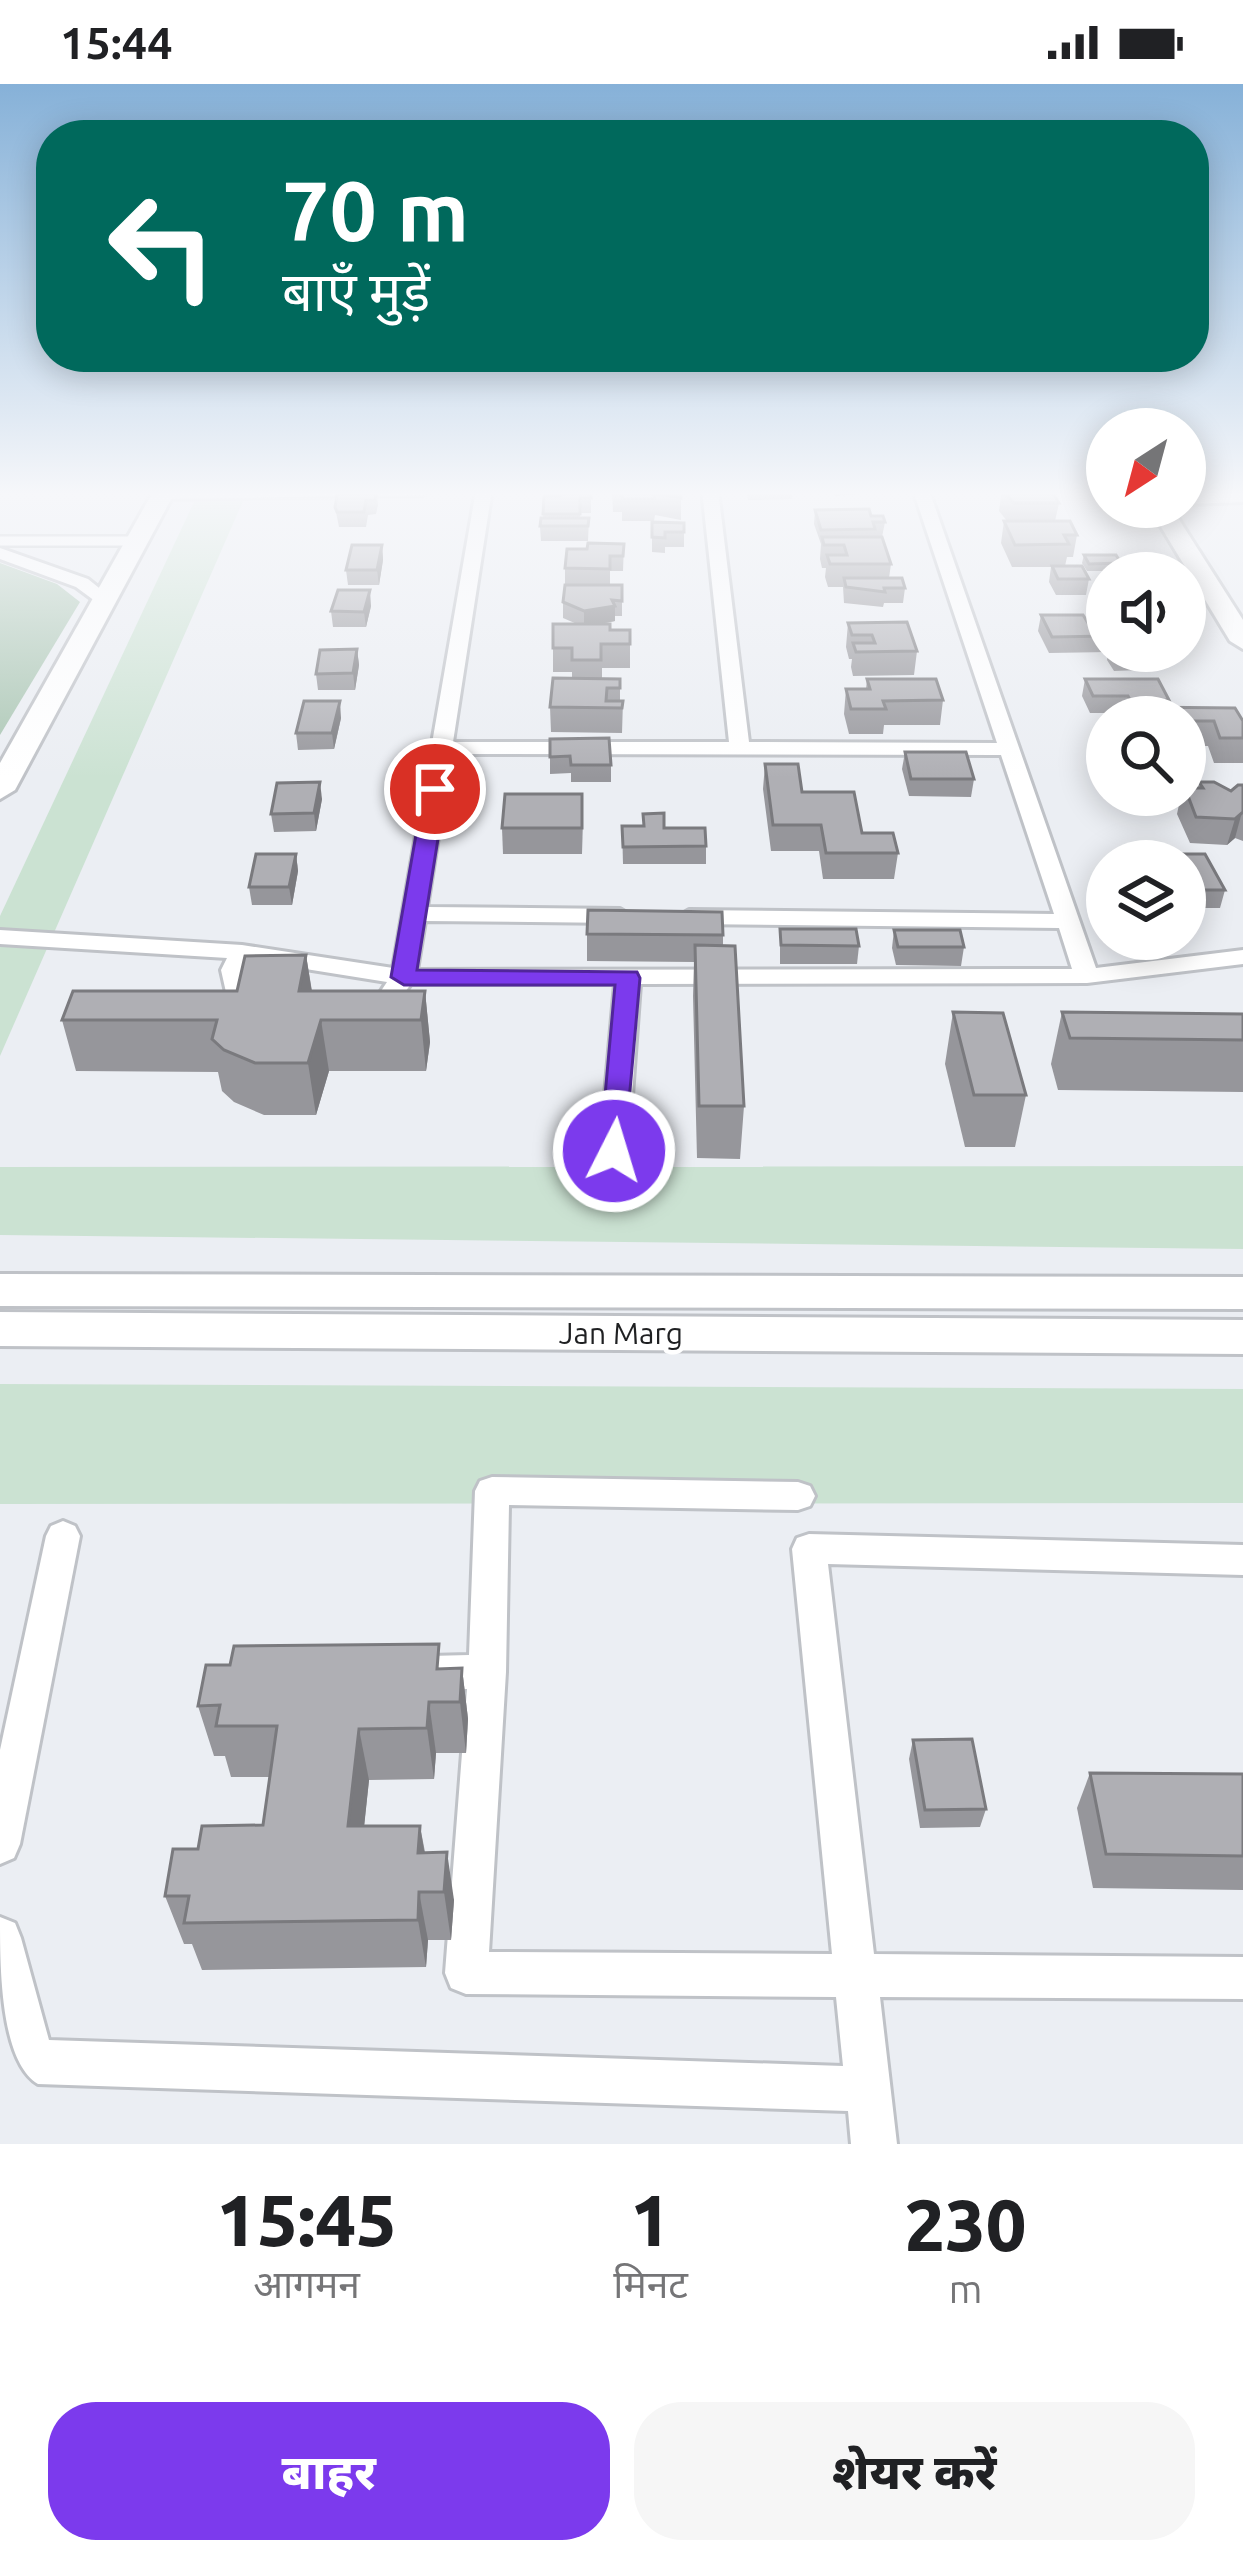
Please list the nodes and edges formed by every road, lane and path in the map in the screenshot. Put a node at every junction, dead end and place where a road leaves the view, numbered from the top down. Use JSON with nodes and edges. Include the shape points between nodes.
{"nodes":[{"id":1,"x":86,"y":586,"type":"edge"},
{"id":2,"x":112,"y":586,"type":"edge"},
{"id":3,"x":468,"y":586,"type":"edge"},
{"id":4,"x":721,"y":586,"type":"edge"},
{"id":5,"x":954,"y":586,"type":"edge"},
{"id":6,"x":1209,"y":586,"type":"edge"},
{"id":7,"x":104,"y":600,"type":"junction"},
{"id":8,"x":1243,"y":641,"type":"edge"},
{"id":9,"x":442,"y":748,"type":"junction"},
{"id":10,"x":740,"y":748,"type":"junction"},
{"id":11,"x":1009,"y":749,"type":"junction"},
{"id":12,"x":0,"y":790,"type":"edge"},
{"id":13,"x":415,"y":914,"type":"junction"},
{"id":14,"x":1066,"y":921,"type":"junction"},
{"id":15,"x":0,"y":937,"type":"edge"},
{"id":16,"x":242,"y":952,"type":"junction"},
{"id":17,"x":1243,"y":957,"type":"edge"},
{"id":18,"x":1087,"y":976,"type":"junction"},
{"id":19,"x":404,"y":977,"type":"junction"},
{"id":20,"x":628,"y":978,"type":"junction"},
{"id":21,"x":376,"y":1000,"type":"edge"},
{"id":22,"x":242,"y":1001,"type":"edge"},
{"id":23,"x":614,"y":1151,"type":"dead end"},
{"id":24,"x":0,"y":1290,"type":"edge"},
{"id":25,"x":1243,"y":1293,"type":"edge"},
{"id":26,"x":0,"y":1329,"type":"edge"},
{"id":27,"x":1243,"y":1337,"type":"edge"},
{"id":28,"x":63,"y":1536,"type":"dead end"},
{"id":29,"x":809,"y":1549,"type":"junction"},
{"id":30,"x":1243,"y":1559,"type":"edge"},
{"id":31,"x":487,"y":1672,"type":"junction"},
{"id":32,"x":397,"y":1673,"type":"edge"},
{"id":33,"x":0,"y":1844,"type":"edge"},
{"id":34,"x":0,"y":1938,"type":"edge"},
{"id":35,"x":856,"y":1972,"type":"junction"},
{"id":36,"x":1243,"y":1978,"type":"edge"},
{"id":37,"x":868,"y":2089,"type":"junction"},
{"id":38,"x":874,"y":2144,"type":"edge"}],
"edges":[{"from":1,"to":7,"type":"street"},
{"from":2,"to":7,"type":"main road"},
{"from":3,"to":9,"type":"street"},
{"from":4,"to":10,"type":"street"},
{"from":5,"to":11,"type":"street"},
{"from":6,"to":8,"type":"main road"},
{"from":7,"to":12,"type":"main road"},
{"from":9,"to":10,"type":"street"},
{"from":9,"to":13,"type":"street"},
{"from":10,"to":11,"type":"street"},
{"from":11,"to":14,"type":"street"},
{"from":13,"to":14,"type":"street"},
{"from":13,"to":19,"type":"street"},
{"from":14,"to":18,"type":"street"},
{"from":15,"to":16,"type":"street"},
{"from":16,"to":19,"type":"street"},
{"from":16,"to":22,"type":"street","via":[[233,970]]},
{"from":17,"to":18,"type":"street"},
{"from":18,"to":20,"type":"street"},
{"from":19,"to":20,"type":"street"},
{"from":19,"to":21,"type":"street"},
{"from":20,"to":23,"type":"street"},
{"from":24,"to":25,"type":"main road","name":"Jan Marg"},
{"from":26,"to":27,"type":"main road","name":"Jan Marg"},
{"from":28,"to":33,"type":"street"},
{"from":29,"to":30,"type":"street"},
{"from":29,"to":31,"type":"street","via":[[796,1487],[493,1491]]},
{"from":29,"to":35,"type":"street"},
{"from":31,"to":32,"type":"street"},
{"from":31,"to":35,"type":"street","via":[[466,1973]]},
{"from":34,"to":37,"type":"street","via":[[26,2048],[38,2062]]},
{"from":35,"to":36,"type":"street"},
{"from":35,"to":37,"type":"street"},
{"from":37,"to":38,"type":"street"}]}
